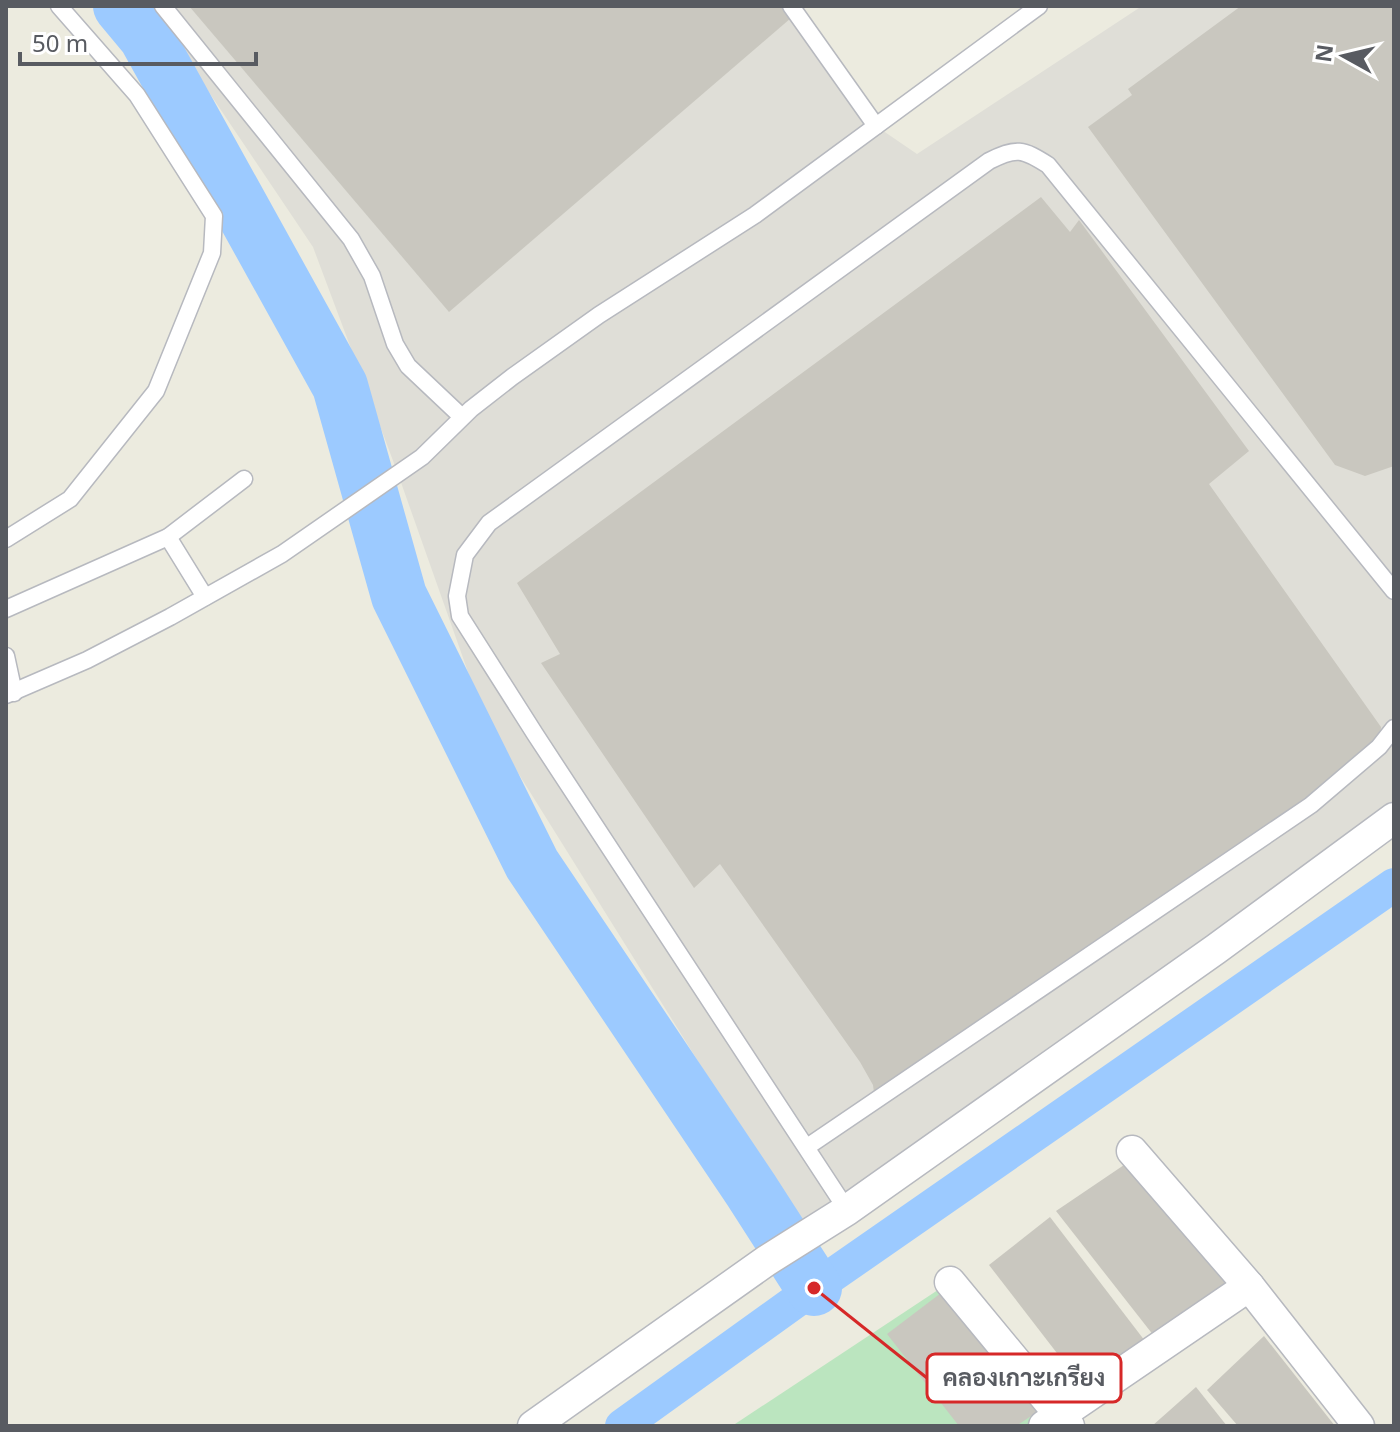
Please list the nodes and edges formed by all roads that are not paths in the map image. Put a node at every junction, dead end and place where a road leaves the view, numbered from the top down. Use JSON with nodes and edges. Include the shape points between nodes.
{"nodes":[{"id":1,"x":59,"y":6,"type":"edge"},
{"id":2,"x":163,"y":6,"type":"edge"},
{"id":3,"x":791,"y":6,"type":"edge"},
{"id":4,"x":1039,"y":6,"type":"edge"},
{"id":5,"x":876,"y":126,"type":"junction"},
{"id":6,"x":462,"y":417,"type":"junction"},
{"id":7,"x":244,"y":479,"type":"dead end"},
{"id":8,"x":168,"y":537,"type":"junction"},
{"id":9,"x":6,"y":539,"type":"edge"},
{"id":10,"x":1394,"y":591,"type":"edge"},
{"id":11,"x":205,"y":597,"type":"junction"},
{"id":12,"x":6,"y":609,"type":"edge"},
{"id":13,"x":6,"y":656,"type":"edge"},
{"id":14,"x":10,"y":694,"type":"edge"},
{"id":15,"x":1394,"y":728,"type":"edge"},
{"id":16,"x":1394,"y":818,"type":"edge"},
{"id":17,"x":807,"y":1147,"type":"junction"},
{"id":18,"x":1132,"y":1151,"type":"dead end"},
{"id":19,"x":847,"y":1210,"type":"junction"},
{"id":20,"x":950,"y":1282,"type":"dead end"},
{"id":21,"x":1249,"y":1286,"type":"junction"},
{"id":22,"x":1058,"y":1422,"type":"edge"},
{"id":23,"x":533,"y":1426,"type":"edge"},
{"id":24,"x":1359,"y":1426,"type":"edge"}],
"edges":[{"from":1,"to":9,"type":"lane","via":[[137,95],[214,216],[212,253],[156,391],[70,499]]},
{"from":2,"to":6,"type":"lane","via":[[351,239],[372,276],[408,366]]},
{"from":3,"to":5,"type":"lane"},
{"from":4,"to":5,"type":"lane"},
{"from":5,"to":6,"type":"lane","via":[[755,215],[599,315]]},
{"from":6,"to":11,"type":"lane","via":[[398,474],[282,554]]},
{"from":7,"to":8,"type":"lane"},
{"from":8,"to":11,"type":"lane"},
{"from":8,"to":12,"type":"lane"},
{"from":10,"to":17,"type":"lane","via":[[1048,165],[1028,152],[989,161],[489,523],[465,555],[457,596],[460,616]]},
{"from":11,"to":14,"type":"lane"},
{"from":13,"to":14,"type":"lane"},
{"from":15,"to":17,"type":"lane","via":[[1311,805]]},
{"from":16,"to":19,"type":"street"},
{"from":17,"to":19,"type":"lane"},
{"from":18,"to":21,"type":"street"},
{"from":19,"to":23,"type":"street"},
{"from":20,"to":22,"type":"street"},
{"from":21,"to":22,"type":"street"},
{"from":21,"to":24,"type":"street"}]}
